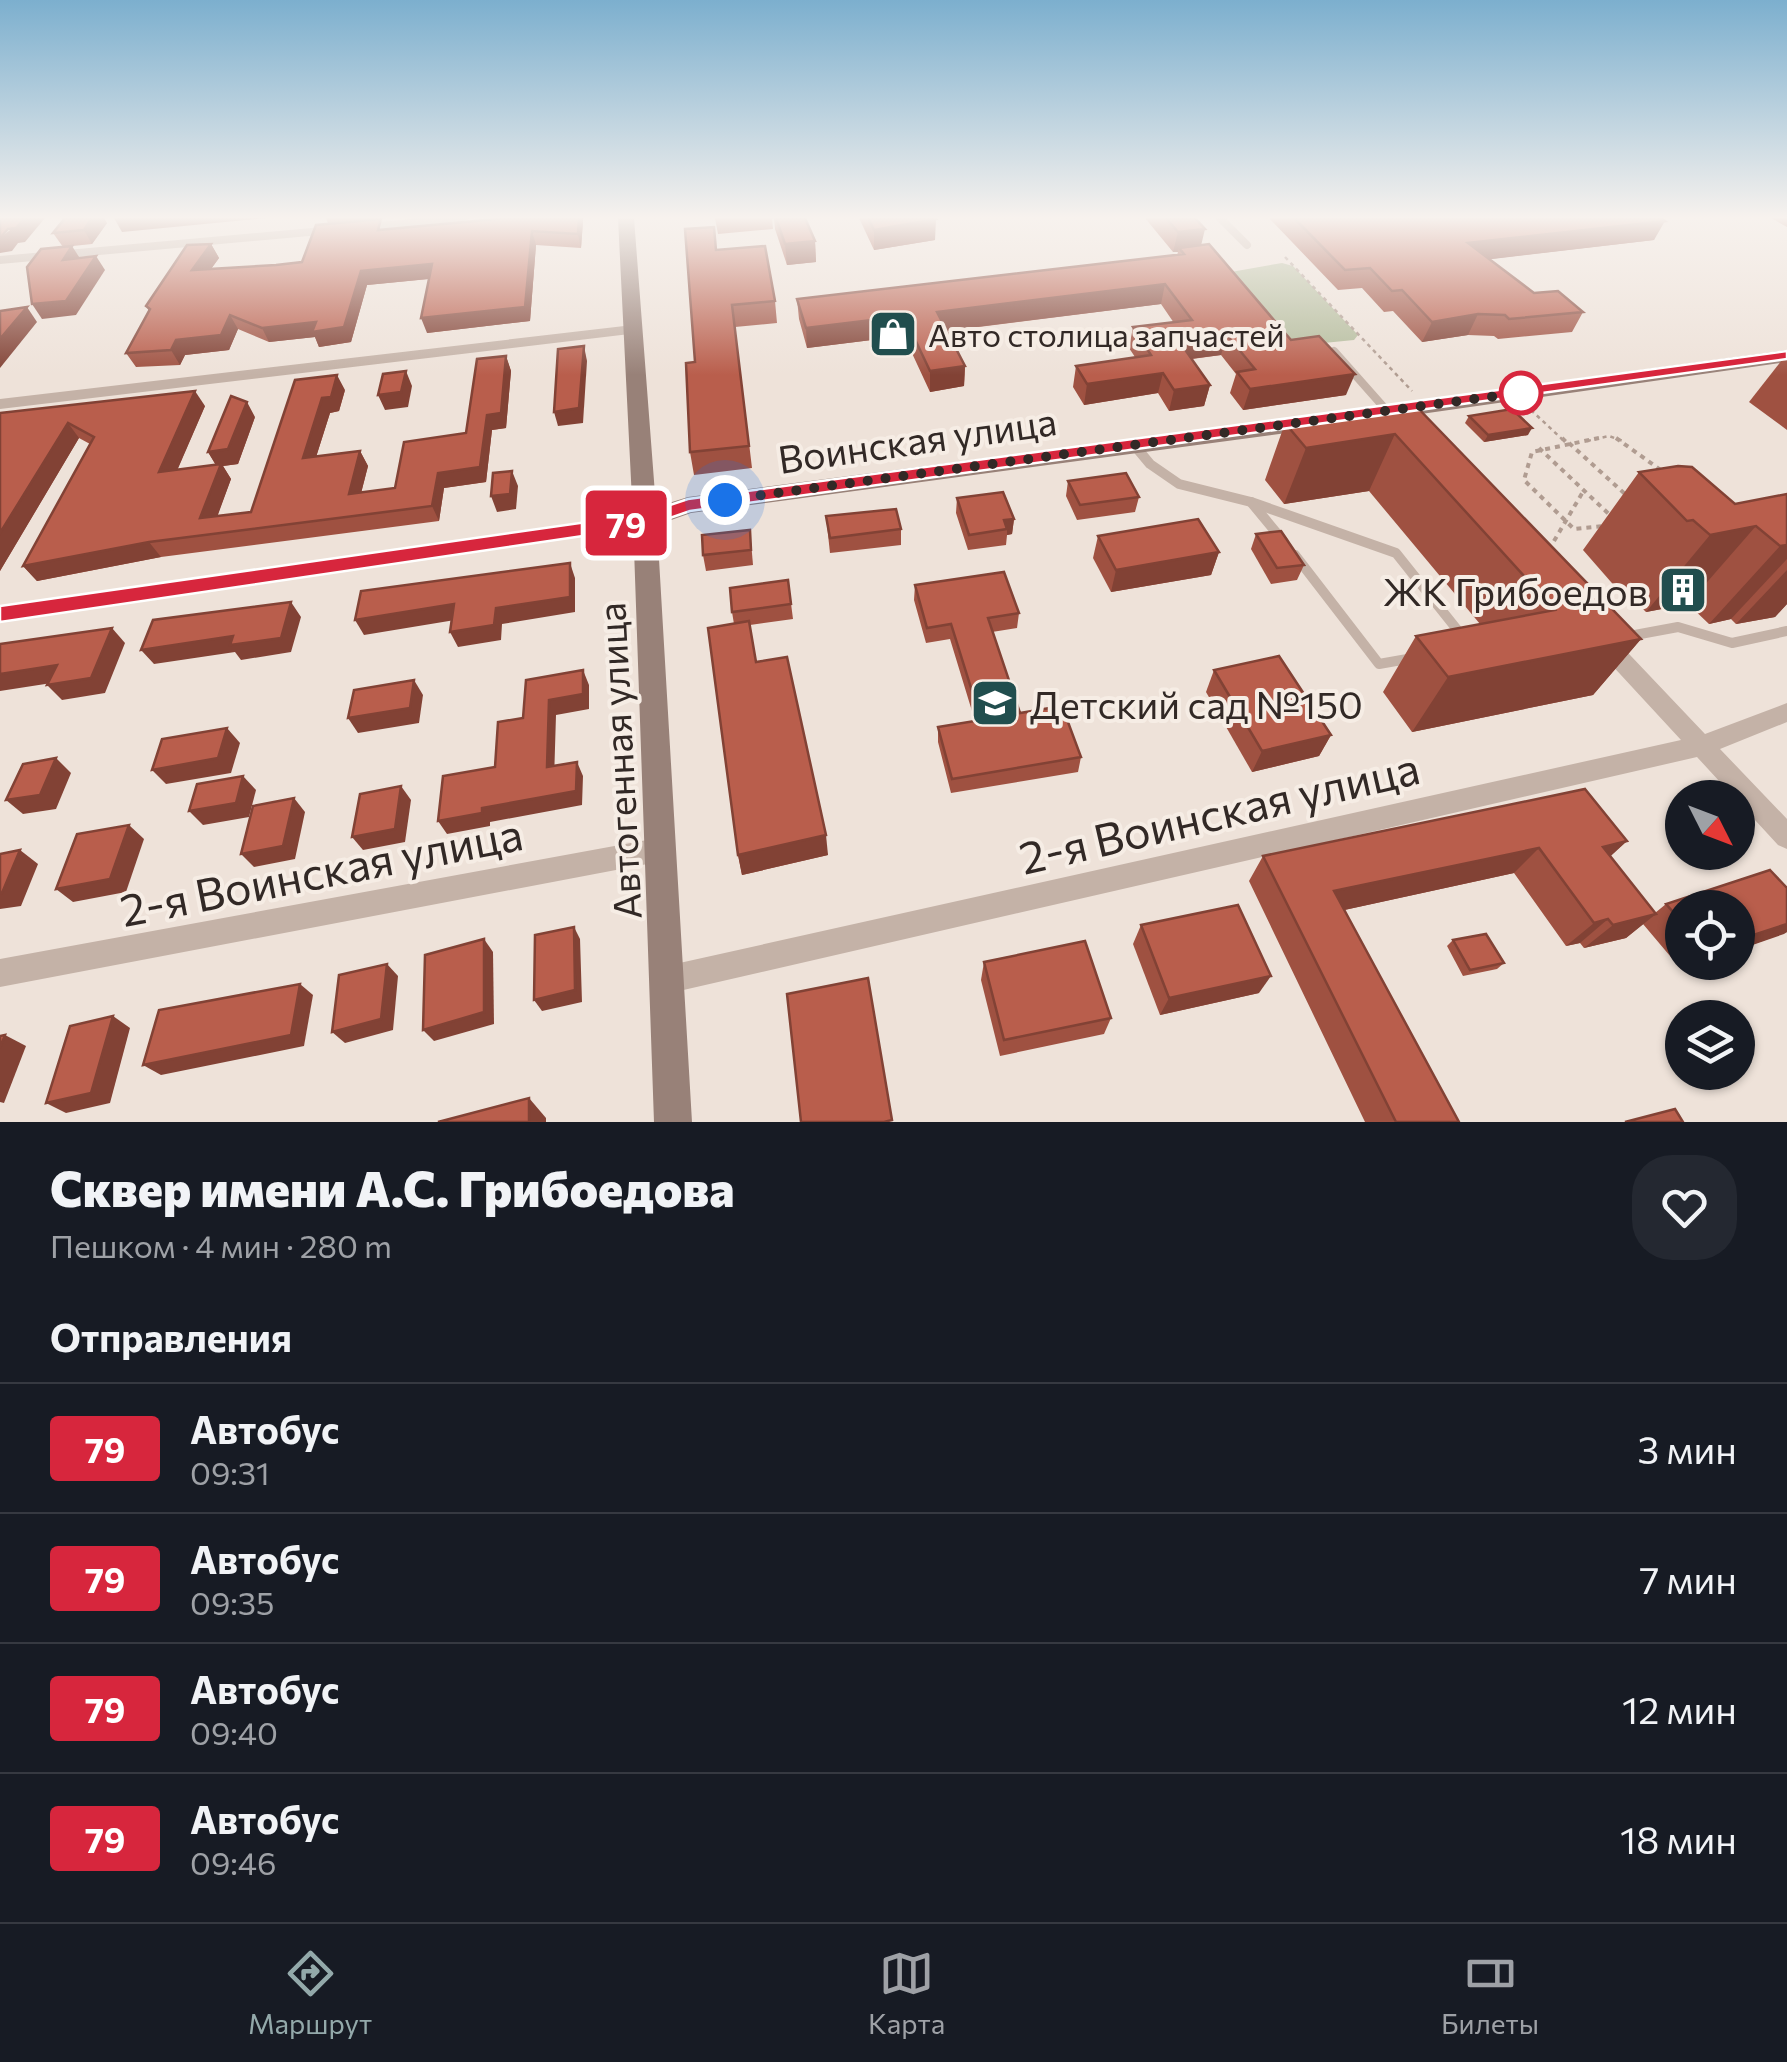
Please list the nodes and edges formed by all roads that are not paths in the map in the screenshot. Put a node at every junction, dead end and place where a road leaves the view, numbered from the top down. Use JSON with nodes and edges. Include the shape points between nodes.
{"nodes":[{"id":1,"x":629,"y":270,"type":"edge"},
{"id":2,"x":633,"y":330,"type":"junction"},
{"id":3,"x":1334,"y":351,"type":"edge"},
{"id":4,"x":1787,"y":356,"type":"edge"},
{"id":5,"x":0,"y":404,"type":"edge"},
{"id":6,"x":1378,"y":413,"type":"junction"},
{"id":7,"x":1330,"y":420,"type":"edge"},
{"id":8,"x":1404,"y":429,"type":"edge"},
{"id":9,"x":1135,"y":446,"type":"junction"},
{"id":10,"x":1251,"y":502,"type":"junction"},
{"id":11,"x":644,"y":520,"type":"junction"},
{"id":12,"x":0,"y":614,"type":"edge"},
{"id":13,"x":1787,"y":632,"type":"edge"},
{"id":14,"x":1596,"y":634,"type":"joint"},
{"id":15,"x":1453,"y":650,"type":"edge"},
{"id":16,"x":1434,"y":654,"type":"edge"},
{"id":17,"x":1787,"y":712,"type":"edge"},
{"id":18,"x":1701,"y":746,"type":"junction"},
{"id":19,"x":1787,"y":838,"type":"edge"},
{"id":20,"x":658,"y":850,"type":"junction"},
{"id":21,"x":0,"y":973,"type":"edge"},
{"id":22,"x":666,"y":980,"type":"junction"},
{"id":23,"x":673,"y":1122,"type":"edge"}],
"edges":[{"from":1,"to":2,"type":"street","name":"Автогенная улица"},
{"from":2,"to":5,"type":"street"},
{"from":2,"to":11,"type":"street","name":"Автогенная улица"},
{"from":3,"to":6,"type":"lane"},
{"from":4,"to":6,"type":"street"},
{"from":6,"to":8,"type":"street"},
{"from":7,"to":9,"type":"street","name":"Воинская улица"},
{"from":9,"to":10,"type":"lane","via":[[1179,484]]},
{"from":9,"to":11,"type":"street","name":"Воинская улица","via":[[688,505]]},
{"from":10,"to":15,"type":"lane","via":[[1396,553],[1471,647]]},
{"from":10,"to":16,"type":"lane","via":[[1379,664]]},
{"from":11,"to":12,"type":"street","name":"Воинская улица"},
{"from":11,"to":20,"type":"street","name":"Автогенная улица"},
{"from":13,"to":14,"type":"lane","via":[[1732,643],[1673,628]]},
{"from":14,"to":18,"type":"street"},
{"from":17,"to":18,"type":"street","name":"2-я Воинская улица"},
{"from":18,"to":19,"type":"street"},
{"from":18,"to":22,"type":"street","name":"2-я Воинская улица"},
{"from":20,"to":21,"type":"street","name":"2-я Воинская улица"},
{"from":20,"to":22,"type":"street","name":"Автогенная улица"},
{"from":22,"to":23,"type":"street","name":"Автогенная улица"}]}
